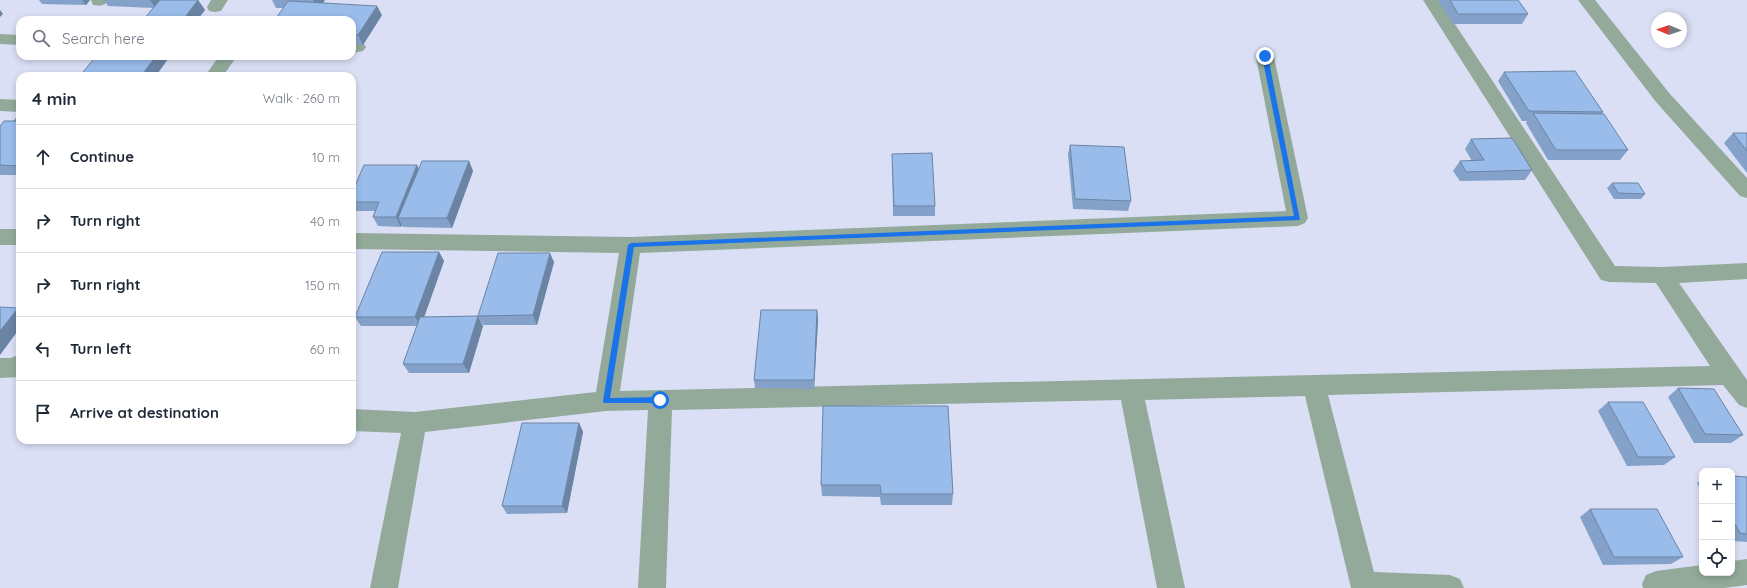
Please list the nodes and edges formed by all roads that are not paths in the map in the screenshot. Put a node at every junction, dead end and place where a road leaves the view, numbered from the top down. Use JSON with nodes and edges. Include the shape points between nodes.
{"nodes":[{"id":1,"x":1432,"y":0,"type":"edge"},
{"id":2,"x":1586,"y":0,"type":"edge"},
{"id":3,"x":0,"y":39,"type":"edge"},
{"id":4,"x":16,"y":40,"type":"edge"},
{"id":5,"x":1265,"y":56,"type":"dead end"},
{"id":6,"x":225,"y":60,"type":"edge"},
{"id":7,"x":217,"y":72,"type":"edge"},
{"id":8,"x":0,"y":104,"type":"edge"},
{"id":9,"x":16,"y":106,"type":"edge"},
{"id":10,"x":1747,"y":191,"type":"edge"},
{"id":11,"x":0,"y":237,"type":"edge"},
{"id":12,"x":16,"y":237,"type":"edge"},
{"id":13,"x":356,"y":241,"type":"edge"},
{"id":14,"x":631,"y":245,"type":"junction"},
{"id":15,"x":1747,"y":271,"type":"edge"},
{"id":16,"x":1662,"y":275,"type":"junction"},
{"id":17,"x":1729,"y":375,"type":"junction"},
{"id":18,"x":1314,"y":386,"type":"junction"},
{"id":19,"x":1131,"y":390,"type":"junction"},
{"id":20,"x":1747,"y":398,"type":"edge"},
{"id":21,"x":660,"y":400,"type":"junction"},
{"id":22,"x":606,"y":401,"type":"junction"},
{"id":23,"x":356,"y":420,"type":"edge"},
{"id":24,"x":415,"y":423,"type":"junction"},
{"id":25,"x":1747,"y":572,"type":"edge"},
{"id":26,"x":1365,"y":586,"type":"edge"},
{"id":27,"x":384,"y":588,"type":"edge"},
{"id":28,"x":652,"y":588,"type":"edge"},
{"id":29,"x":1171,"y":588,"type":"edge"},
{"id":30,"x":1450,"y":588,"type":"edge"},
{"id":31,"x":1657,"y":588,"type":"edge"}],
"edges":[{"from":1,"to":16,"type":"street","via":[[1609,274]]},
{"from":2,"to":10,"type":"street","via":[[1663,98]]},
{"from":3,"to":4,"type":"street"},
{"from":5,"to":14,"type":"street","via":[[1298,218]]},
{"from":6,"to":7,"type":"street"},
{"from":8,"to":9,"type":"street"},
{"from":11,"to":12,"type":"street"},
{"from":13,"to":14,"type":"street"},
{"from":14,"to":22,"type":"street"},
{"from":15,"to":16,"type":"street"},
{"from":16,"to":17,"type":"street"},
{"from":17,"to":18,"type":"street"},
{"from":17,"to":20,"type":"street"},
{"from":18,"to":19,"type":"street"},
{"from":18,"to":26,"type":"street"},
{"from":19,"to":21,"type":"street"},
{"from":19,"to":29,"type":"street"},
{"from":21,"to":22,"type":"street"},
{"from":21,"to":28,"type":"street"},
{"from":22,"to":24,"type":"street"},
{"from":23,"to":24,"type":"street"},
{"from":24,"to":27,"type":"street"},
{"from":25,"to":31,"type":"street","via":[[1656,584]]},
{"from":26,"to":30,"type":"street"}]}
